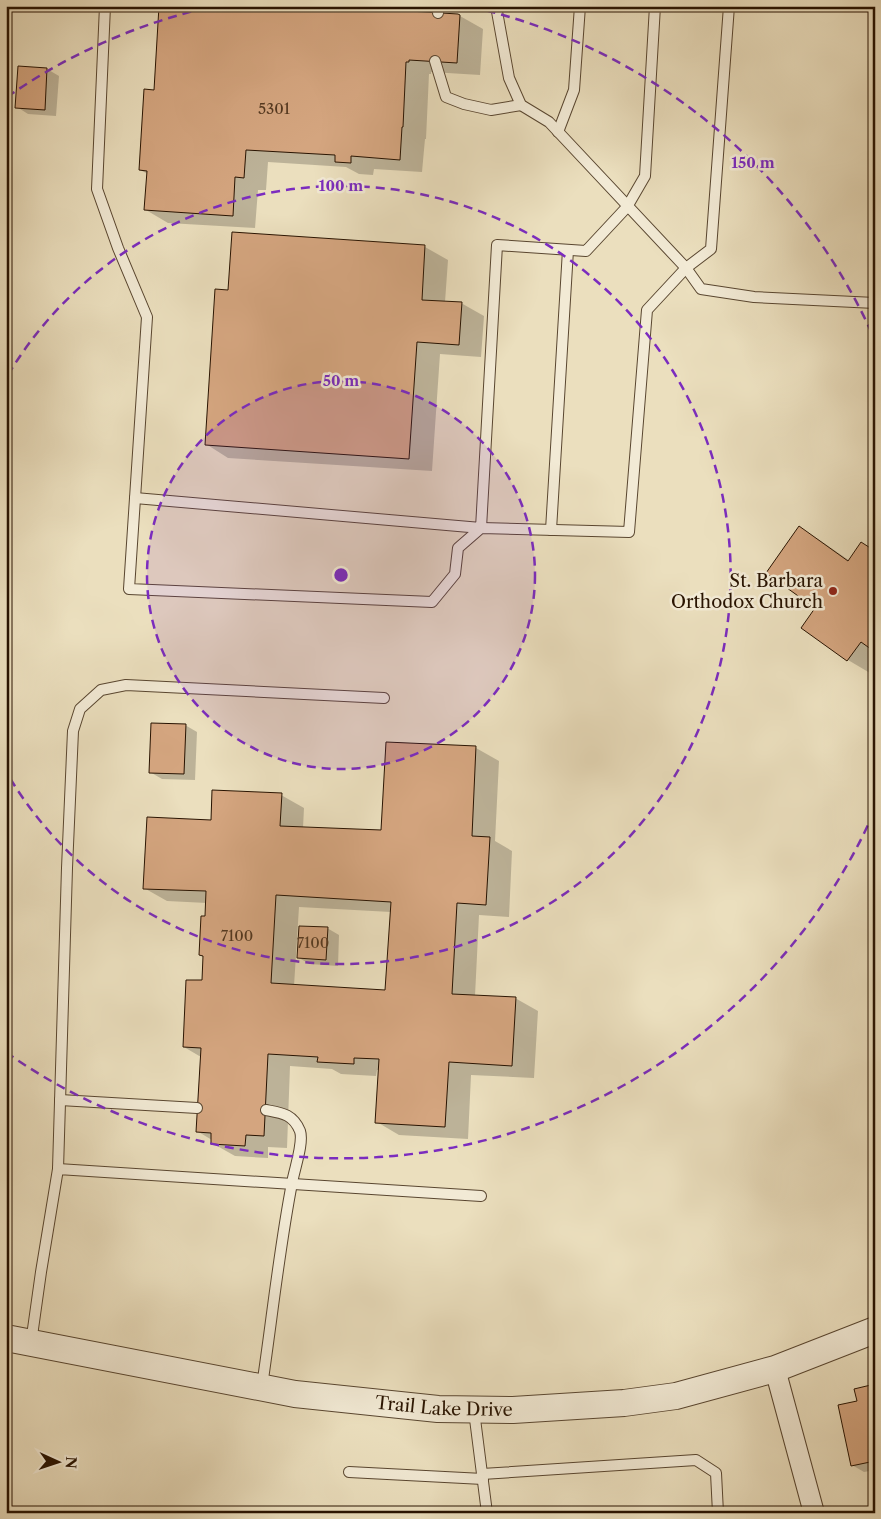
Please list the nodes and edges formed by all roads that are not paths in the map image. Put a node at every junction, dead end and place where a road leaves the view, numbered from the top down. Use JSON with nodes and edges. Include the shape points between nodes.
{"nodes":[{"id":1,"x":105,"y":6,"type":"edge"},
{"id":2,"x":496,"y":6,"type":"edge"},
{"id":3,"x":580,"y":6,"type":"edge"},
{"id":4,"x":655,"y":6,"type":"edge"},
{"id":5,"x":729,"y":6,"type":"edge"},
{"id":6,"x":435,"y":61,"type":"dead end"},
{"id":7,"x":521,"y":105,"type":"junction"},
{"id":8,"x":558,"y":132,"type":"junction"},
{"id":9,"x":627,"y":208,"type":"junction"},
{"id":10,"x":568,"y":250,"type":"junction"},
{"id":11,"x":686,"y":268,"type":"junction"},
{"id":12,"x":875,"y":303,"type":"edge"},
{"id":13,"x":135,"y":498,"type":"junction"},
{"id":14,"x":481,"y":528,"type":"junction"},
{"id":15,"x":551,"y":530,"type":"junction"},
{"id":16,"x":384,"y":698,"type":"dead end"},
{"id":17,"x":60,"y":1100,"type":"junction"},
{"id":18,"x":197,"y":1108,"type":"dead end"},
{"id":19,"x":266,"y":1110,"type":"dead end"},
{"id":20,"x":58,"y":1169,"type":"junction"},
{"id":21,"x":292,"y":1184,"type":"junction"},
{"id":22,"x":481,"y":1196,"type":"dead end"},
{"id":23,"x":875,"y":1330,"type":"edge"},
{"id":24,"x":6,"y":1338,"type":"edge"},
{"id":25,"x":31,"y":1344,"type":"junction"},
{"id":26,"x":775,"y":1369,"type":"junction"},
{"id":27,"x":261,"y":1387,"type":"junction"},
{"id":28,"x":474,"y":1410,"type":"junction"},
{"id":29,"x":349,"y":1472,"type":"dead end"},
{"id":30,"x":483,"y":1477,"type":"junction"},
{"id":31,"x":487,"y":1513,"type":"edge"},
{"id":32,"x":718,"y":1513,"type":"edge"},
{"id":33,"x":814,"y":1513,"type":"edge"}],
"edges":[{"from":1,"to":13,"type":"lane","via":[[96,189],[147,317]]},
{"from":2,"to":7,"type":"lane","via":[[509,78]]},
{"from":3,"to":8,"type":"lane","via":[[574,90]]},
{"from":4,"to":9,"type":"lane","via":[[645,176]]},
{"from":5,"to":11,"type":"lane","via":[[711,249]]},
{"from":6,"to":7,"type":"lane","via":[[446,98],[491,110]]},
{"from":7,"to":8,"type":"lane","via":[[549,122]]},
{"from":8,"to":9,"type":"lane"},
{"from":9,"to":10,"type":"lane","via":[[586,251]]},
{"from":9,"to":11,"type":"lane"},
{"from":10,"to":14,"type":"lane","via":[[497,245]]},
{"from":10,"to":15,"type":"lane"},
{"from":11,"to":12,"type":"lane","via":[[701,289],[754,297]]},
{"from":11,"to":15,"type":"lane","via":[[648,310],[629,532]]},
{"from":13,"to":14,"type":"lane"},
{"from":13,"to":14,"type":"lane","via":[[129,589],[432,602],[455,574],[458,548]]},
{"from":14,"to":15,"type":"lane"},
{"from":16,"to":17,"type":"lane","via":[[126,685],[100,690],[80,710],[73,731]]},
{"from":17,"to":18,"type":"lane"},
{"from":17,"to":20,"type":"lane"},
{"from":19,"to":21,"type":"lane","via":[[285,1113],[300,1132]]},
{"from":20,"to":21,"type":"lane"},
{"from":20,"to":25,"type":"lane"},
{"from":21,"to":22,"type":"lane"},
{"from":21,"to":27,"type":"lane"},
{"from":23,"to":26,"type":"street","name":"Trail Lake Drive"},
{"from":24,"to":25,"type":"street","name":"Trail Lake Drive"},
{"from":25,"to":27,"type":"street","name":"Trail Lake Drive"},
{"from":26,"to":28,"type":"street","name":"Trail Lake Drive","via":[[676,1396],[624,1403]]},
{"from":26,"to":33,"type":"street"},
{"from":27,"to":28,"type":"street","name":"Trail Lake Drive","via":[[295,1394]]},
{"from":28,"to":30,"type":"lane"},
{"from":29,"to":30,"type":"lane"},
{"from":30,"to":31,"type":"lane"},
{"from":30,"to":32,"type":"lane","via":[[696,1460],[716,1473]]}]}
